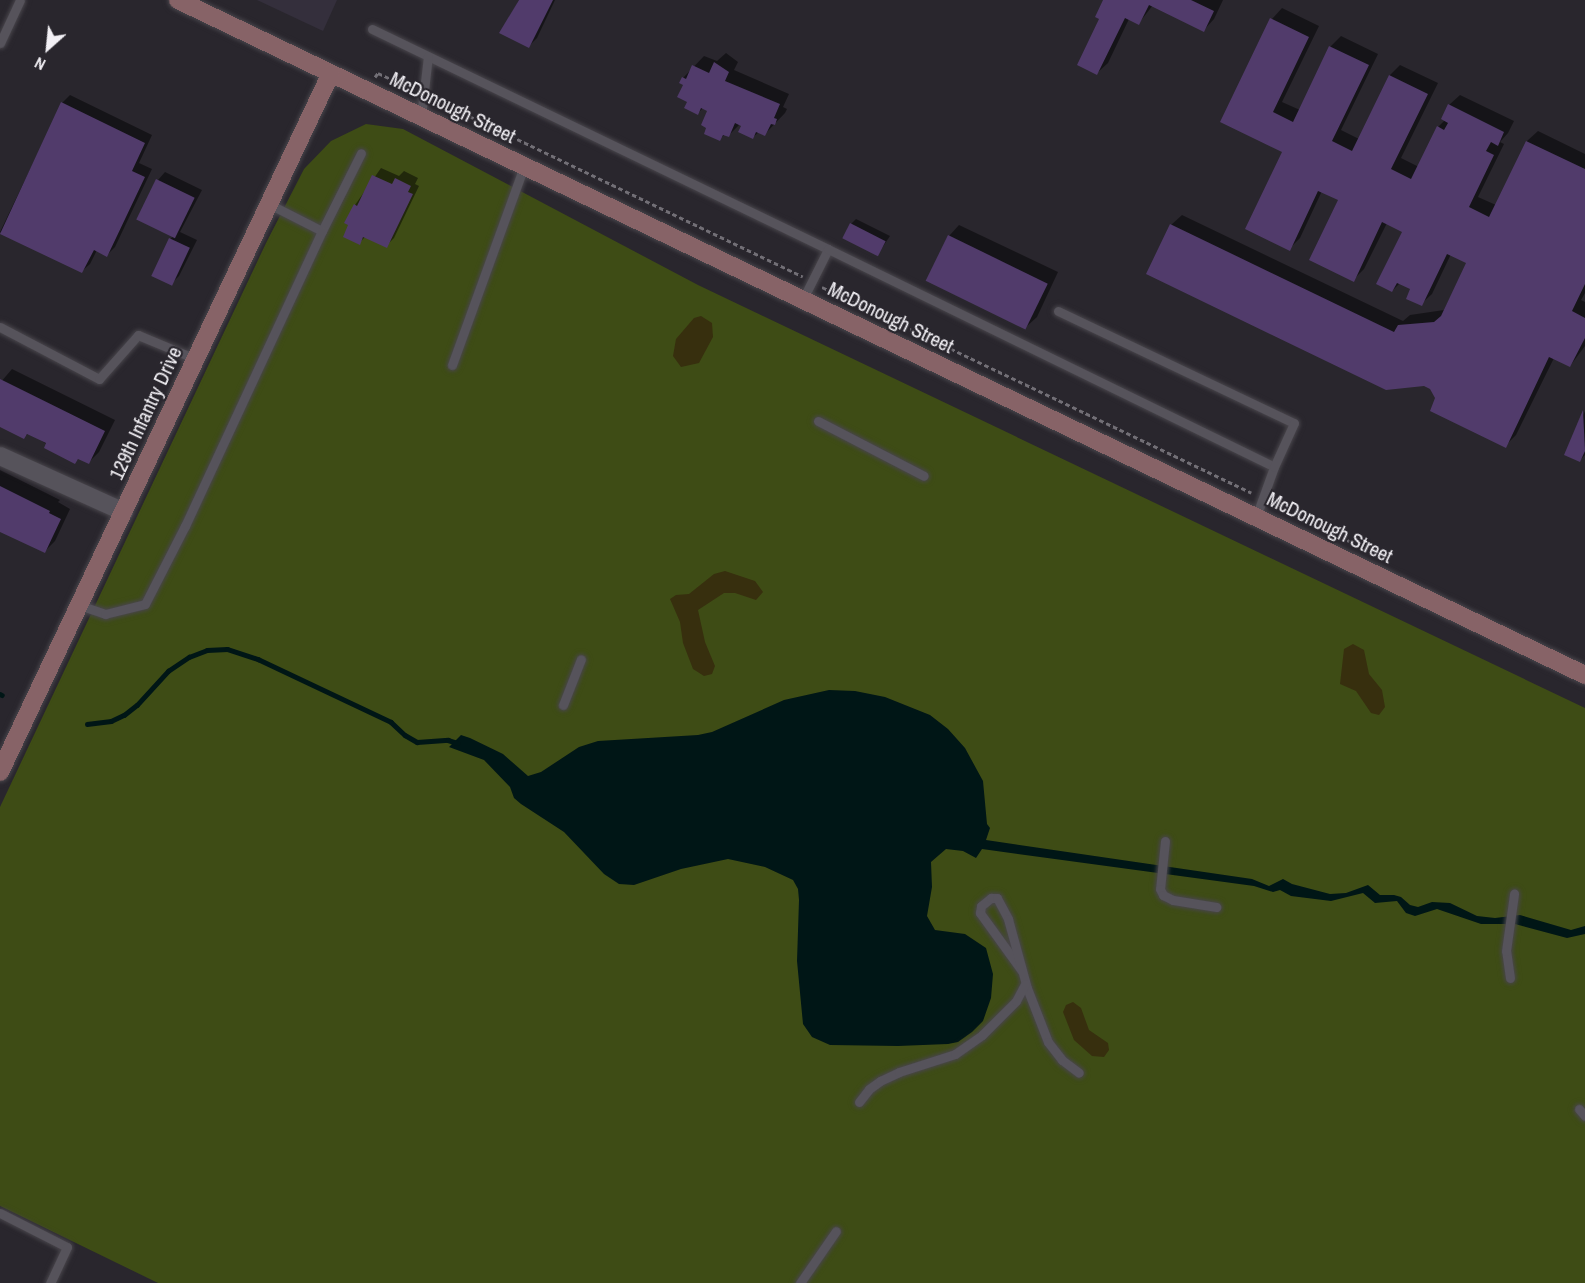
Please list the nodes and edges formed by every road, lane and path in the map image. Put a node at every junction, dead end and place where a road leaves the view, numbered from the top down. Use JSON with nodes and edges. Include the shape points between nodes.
{"nodes":[{"id":1,"x":20,"y":0,"type":"edge"},
{"id":2,"x":178,"y":0,"type":"edge"},
{"id":3,"x":372,"y":29,"type":"dead end"},
{"id":4,"x":0,"y":43,"type":"edge"},
{"id":5,"x":428,"y":56,"type":"junction"},
{"id":6,"x":331,"y":73,"type":"junction"},
{"id":7,"x":368,"y":91,"type":"junction"},
{"id":8,"x":424,"y":95,"type":"junction"},
{"id":9,"x":421,"y":117,"type":"junction"},
{"id":10,"x":361,"y":153,"type":"dead end"},
{"id":11,"x":524,"y":166,"type":"junction"},
{"id":12,"x":269,"y":204,"type":"junction"},
{"id":13,"x":322,"y":231,"type":"junction"},
{"id":14,"x":828,"y":249,"type":"junction"},
{"id":15,"x":812,"y":282,"type":"junction"},
{"id":16,"x":802,"y":299,"type":"junction"},
{"id":17,"x":1058,"y":311,"type":"dead end"},
{"id":18,"x":0,"y":327,"type":"edge"},
{"id":19,"x":196,"y":359,"type":"junction"},
{"id":20,"x":452,"y":365,"type":"dead end"},
{"id":21,"x":818,"y":421,"type":"dead end"},
{"id":22,"x":0,"y":456,"type":"edge"},
{"id":23,"x":1274,"y":467,"type":"junction"},
{"id":24,"x":924,"y":476,"type":"dead end"},
{"id":25,"x":1262,"y":499,"type":"junction"},
{"id":26,"x":124,"y":512,"type":"junction"},
{"id":27,"x":1256,"y":517,"type":"junction"},
{"id":28,"x":1390,"y":561,"type":"dead end"},
{"id":29,"x":79,"y":605,"type":"junction"},
{"id":30,"x":581,"y":659,"type":"dead end"},
{"id":31,"x":1585,"y":675,"type":"edge"},
{"id":32,"x":563,"y":705,"type":"dead end"},
{"id":33,"x":0,"y":772,"type":"edge"},
{"id":34,"x":1165,"y":841,"type":"dead end"},
{"id":35,"x":1514,"y":894,"type":"dead end"},
{"id":36,"x":1216,"y":907,"type":"dead end"},
{"id":37,"x":1022,"y":971,"type":"junction"},
{"id":38,"x":1510,"y":978,"type":"dead end"},
{"id":39,"x":1025,"y":984,"type":"junction"},
{"id":40,"x":1079,"y":1073,"type":"dead end"},
{"id":41,"x":859,"y":1102,"type":"dead end"},
{"id":42,"x":0,"y":1213,"type":"edge"},
{"id":43,"x":836,"y":1231,"type":"dead end"},
{"id":44,"x":50,"y":1283,"type":"edge"},
{"id":45,"x":800,"y":1283,"type":"edge"}],
"edges":[{"from":1,"to":4,"type":"lane"},
{"from":2,"to":6,"type":"street","name":"McDonough Street"},
{"from":3,"to":5,"type":"lane"},
{"from":5,"to":8,"type":"lane"},
{"from":5,"to":14,"type":"lane"},
{"from":6,"to":7,"type":"street","name":"McDonough Street"},
{"from":6,"to":12,"type":"street","name":"129th Infantry Drive"},
{"from":7,"to":8,"type":"path","via":[[378,73]]},
{"from":7,"to":9,"type":"street","name":"McDonough Street"},
{"from":8,"to":9,"type":"lane"},
{"from":8,"to":15,"type":"path"},
{"from":9,"to":11,"type":"street","name":"McDonough Street"},
{"from":10,"to":13,"type":"lane"},
{"from":11,"to":16,"type":"street","name":"McDonough Street"},
{"from":11,"to":20,"type":"lane"},
{"from":12,"to":13,"type":"lane"},
{"from":12,"to":19,"type":"street","name":"129th Infantry Drive"},
{"from":13,"to":29,"type":"lane","via":[[145,604],[105,614]]},
{"from":14,"to":15,"type":"lane"},
{"from":14,"to":23,"type":"lane"},
{"from":15,"to":16,"type":"lane"},
{"from":15,"to":25,"type":"path"},
{"from":16,"to":27,"type":"street","name":"McDonough Street"},
{"from":17,"to":23,"type":"lane","via":[[1294,423]]},
{"from":18,"to":19,"type":"lane","via":[[99,379],[138,335]]},
{"from":19,"to":26,"type":"street","name":"129th Infantry Drive"},
{"from":21,"to":24,"type":"lane"},
{"from":22,"to":26,"type":"street"},
{"from":23,"to":25,"type":"lane"},
{"from":25,"to":27,"type":"lane"},
{"from":25,"to":28,"type":"path"},
{"from":26,"to":29,"type":"street","name":"129th Infantry Drive"},
{"from":27,"to":31,"type":"street","name":"McDonough Street"},
{"from":29,"to":33,"type":"street","name":"129th Infantry Drive"},
{"from":30,"to":32,"type":"lane"},
{"from":34,"to":36,"type":"lane","via":[[1161,893]]},
{"from":35,"to":38,"type":"lane","via":[[1505,962]]},
{"from":37,"to":37,"type":"lane","via":[[1008,919],[997,898],[991,898],[981,906],[980,913]]},
{"from":37,"to":39,"type":"lane"},
{"from":39,"to":40,"type":"lane","via":[[1048,1042]]},
{"from":39,"to":41,"type":"lane","via":[[1016,1001],[975,1041],[940,1060],[880,1081]]},
{"from":42,"to":44,"type":"lane","via":[[67,1247]]},
{"from":43,"to":45,"type":"lane"}]}
